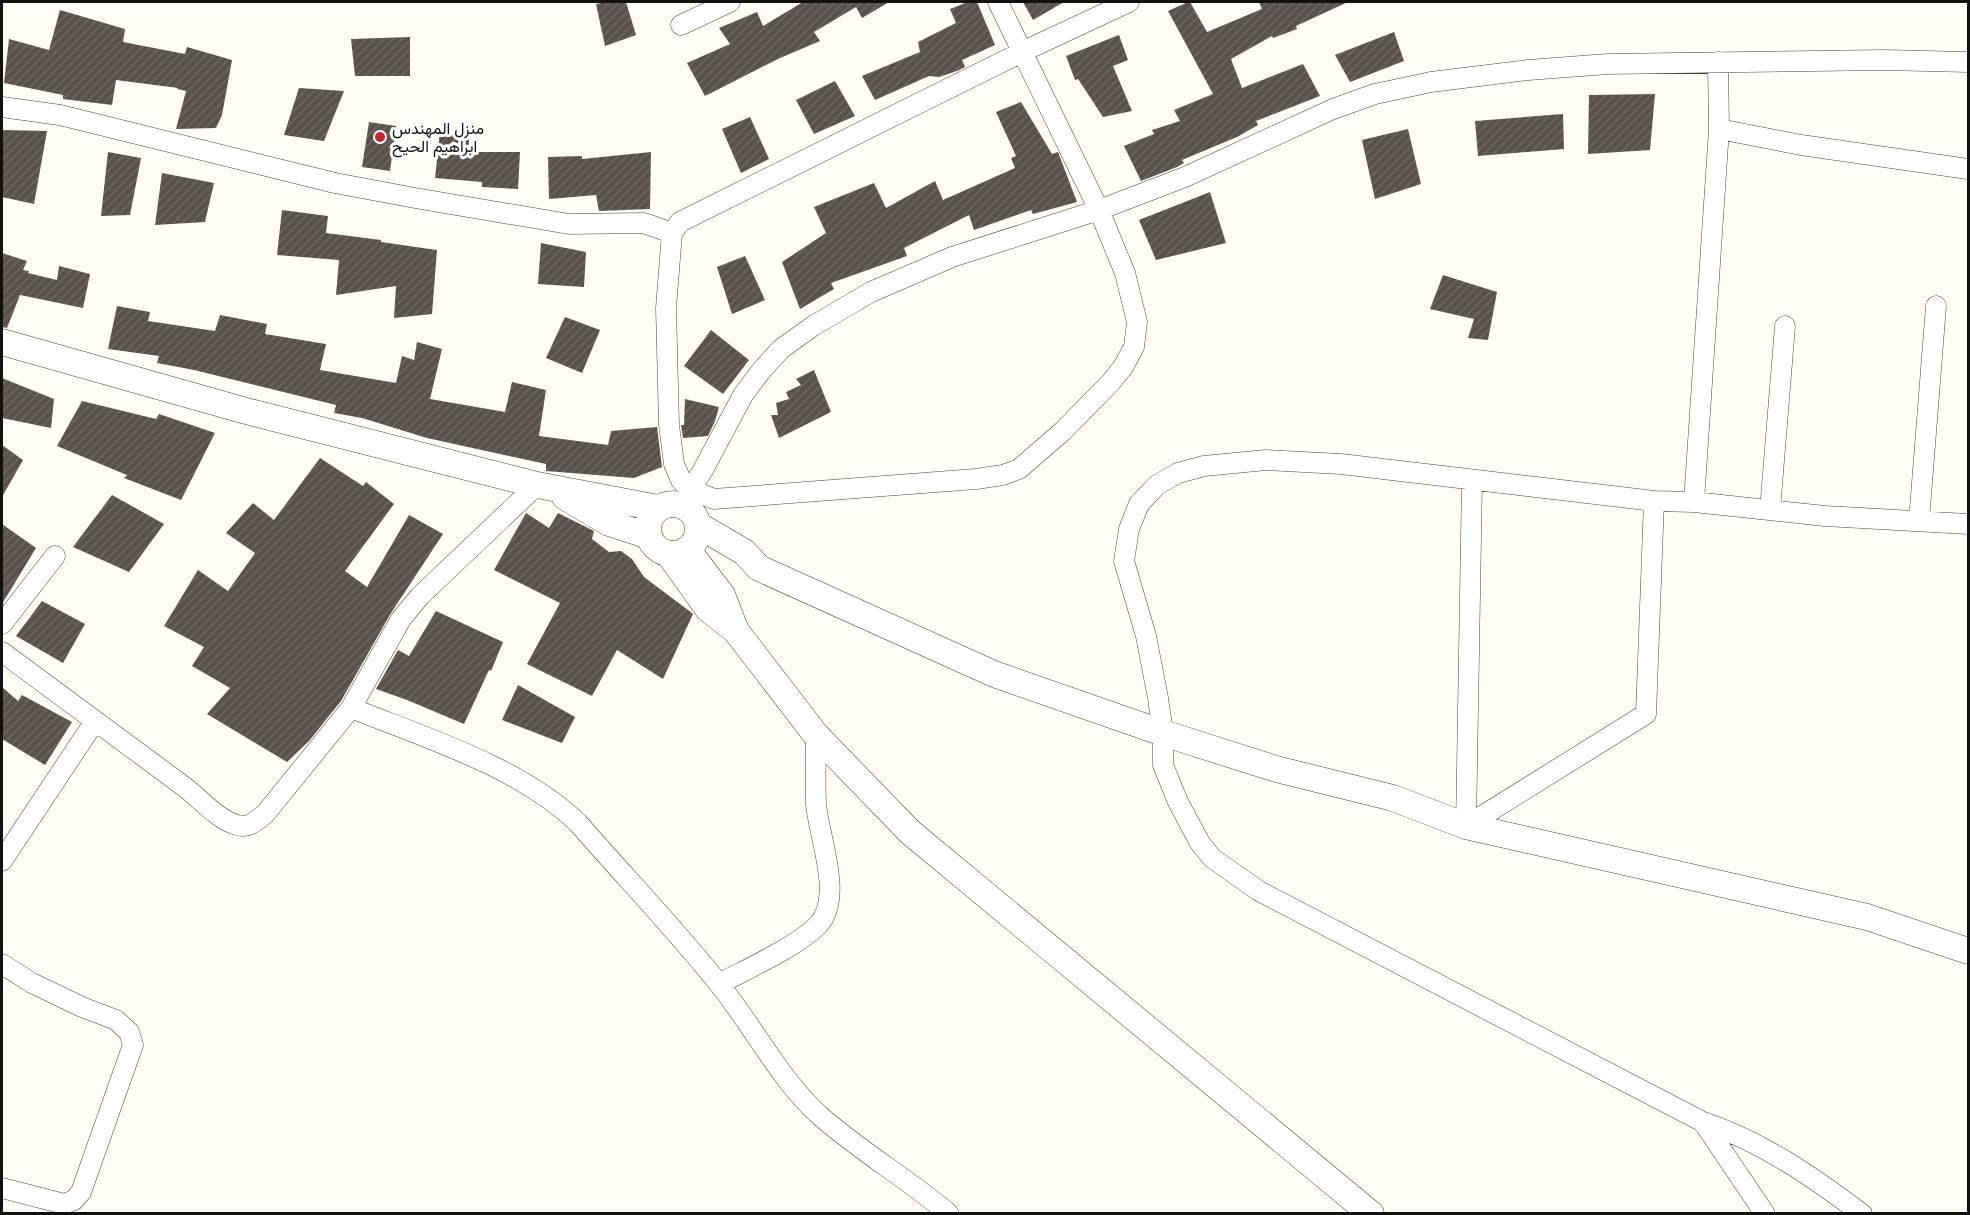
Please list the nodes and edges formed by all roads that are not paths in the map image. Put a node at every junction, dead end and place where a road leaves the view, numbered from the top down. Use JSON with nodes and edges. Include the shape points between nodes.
{"nodes":[{"id":1,"x":730,"y":2,"type":"edge"},
{"id":2,"x":998,"y":2,"type":"edge"},
{"id":3,"x":1129,"y":2,"type":"edge"},
{"id":4,"x":681,"y":25,"type":"dead end"},
{"id":5,"x":1024,"y":51,"type":"junction"},
{"id":6,"x":1718,"y":62,"type":"junction"},
{"id":7,"x":1968,"y":62,"type":"edge"},
{"id":8,"x":2,"y":107,"type":"edge"},
{"id":9,"x":1719,"y":129,"type":"junction"},
{"id":10,"x":1968,"y":169,"type":"edge"},
{"id":11,"x":1099,"y":210,"type":"junction"},
{"id":12,"x":672,"y":234,"type":"junction"},
{"id":13,"x":1936,"y":306,"type":"dead end"},
{"id":14,"x":1785,"y":327,"type":"dead end"},
{"id":15,"x":2,"y":342,"type":"edge"},
{"id":16,"x":1472,"y":480,"type":"junction"},
{"id":17,"x":543,"y":486,"type":"junction"},
{"id":18,"x":676,"y":501,"type":"junction"},
{"id":19,"x":1654,"y":501,"type":"junction"},
{"id":20,"x":1694,"y":502,"type":"junction"},
{"id":21,"x":1770,"y":510,"type":"junction"},
{"id":22,"x":1919,"y":521,"type":"junction"},
{"id":23,"x":1968,"y":524,"type":"edge"},
{"id":24,"x":678,"y":542,"type":"junction"},
{"id":25,"x":55,"y":556,"type":"dead end"},
{"id":26,"x":2,"y":624,"type":"edge"},
{"id":27,"x":2,"y":652,"type":"edge"},
{"id":28,"x":351,"y":708,"type":"junction"},
{"id":29,"x":95,"y":720,"type":"junction"},
{"id":30,"x":1163,"y":733,"type":"junction"},
{"id":31,"x":816,"y":735,"type":"junction"},
{"id":32,"x":1466,"y":826,"type":"junction"},
{"id":33,"x":2,"y":861,"type":"edge"},
{"id":34,"x":1968,"y":950,"type":"edge"},
{"id":35,"x":2,"y":964,"type":"edge"},
{"id":36,"x":719,"y":984,"type":"junction"},
{"id":37,"x":1703,"y":1122,"type":"junction"},
{"id":38,"x":2,"y":1188,"type":"edge"},
{"id":39,"x":62,"y":1209,"type":"edge"},
{"id":40,"x":949,"y":1214,"type":"edge"},
{"id":41,"x":1371,"y":1214,"type":"edge"},
{"id":42,"x":1765,"y":1214,"type":"edge"},
{"id":43,"x":1862,"y":1214,"type":"edge"}],
"edges":[{"from":1,"to":4,"type":"street"},
{"from":2,"to":5,"type":"street"},
{"from":3,"to":5,"type":"street"},
{"from":5,"to":11,"type":"street"},
{"from":5,"to":12,"type":"street","via":[[680,222]]},
{"from":6,"to":7,"type":"street"},
{"from":6,"to":9,"type":"street"},
{"from":6,"to":11,"type":"street","via":[[1527,70],[1431,82],[1375,94]]},
{"from":8,"to":12,"type":"street","via":[[60,115],[335,183],[569,224],[644,224]]},
{"from":9,"to":10,"type":"street"},
{"from":9,"to":20,"type":"street"},
{"from":11,"to":18,"type":"street","via":[[952,258],[871,292],[813,326],[761,370],[743,395],[703,470]]},
{"from":11,"to":18,"type":"street","via":[[1125,273],[1137,322],[1134,346],[1111,382],[1019,469],[976,479]]},
{"from":12,"to":18,"type":"street","via":[[666,308],[669,425],[674,464],[681,480]]},
{"from":13,"to":22,"type":"street"},
{"from":14,"to":21,"type":"street"},
{"from":15,"to":17,"type":"street","via":[[246,411]]},
{"from":16,"to":19,"type":"street"},
{"from":16,"to":30,"type":"street","via":[[1341,464],[1266,460],[1204,466],[1178,473],[1157,485],[1139,504],[1129,529],[1124,561],[1146,636]]},
{"from":16,"to":32,"type":"street"},
{"from":17,"to":18,"type":"street"},
{"from":17,"to":24,"type":"street","via":[[609,523]]},
{"from":17,"to":28,"type":"street","via":[[420,596],[401,619]]},
{"from":18,"to":24,"type":"street","via":[[693,514]]},
{"from":18,"to":24,"type":"street","via":[[649,521]]},
{"from":19,"to":20,"type":"street"},
{"from":19,"to":32,"type":"street","via":[[1646,714]]},
{"from":20,"to":21,"type":"street"},
{"from":21,"to":22,"type":"street"},
{"from":22,"to":23,"type":"street"},
{"from":24,"to":30,"type":"street","via":[[744,552],[759,568],[994,674]]},
{"from":24,"to":31,"type":"street","via":[[722,595],[736,631]]},
{"from":25,"to":26,"type":"street"},
{"from":27,"to":29,"type":"street"},
{"from":28,"to":29,"type":"street","via":[[265,814],[243,827],[221,817]]},
{"from":28,"to":36,"type":"street","via":[[455,749],[541,792],[563,809]]},
{"from":29,"to":33,"type":"street"},
{"from":30,"to":32,"type":"street","via":[[1276,769],[1393,798]]},
{"from":30,"to":37,"type":"street","via":[[1163,765],[1178,802],[1200,843],[1231,873],[1269,897]]},
{"from":31,"to":36,"type":"street","via":[[816,805],[830,899],[826,914],[803,937]]},
{"from":31,"to":41,"type":"street","via":[[910,832]]},
{"from":32,"to":34,"type":"street","via":[[1867,917]]},
{"from":35,"to":39,"type":"street","via":[[82,1008],[116,1020],[129,1032],[133,1045],[81,1192]]},
{"from":36,"to":40,"type":"street","via":[[798,1094],[818,1114]]},
{"from":37,"to":42,"type":"street"},
{"from":37,"to":43,"type":"street","via":[[1760,1146]]},
{"from":38,"to":39,"type":"street"}]}
